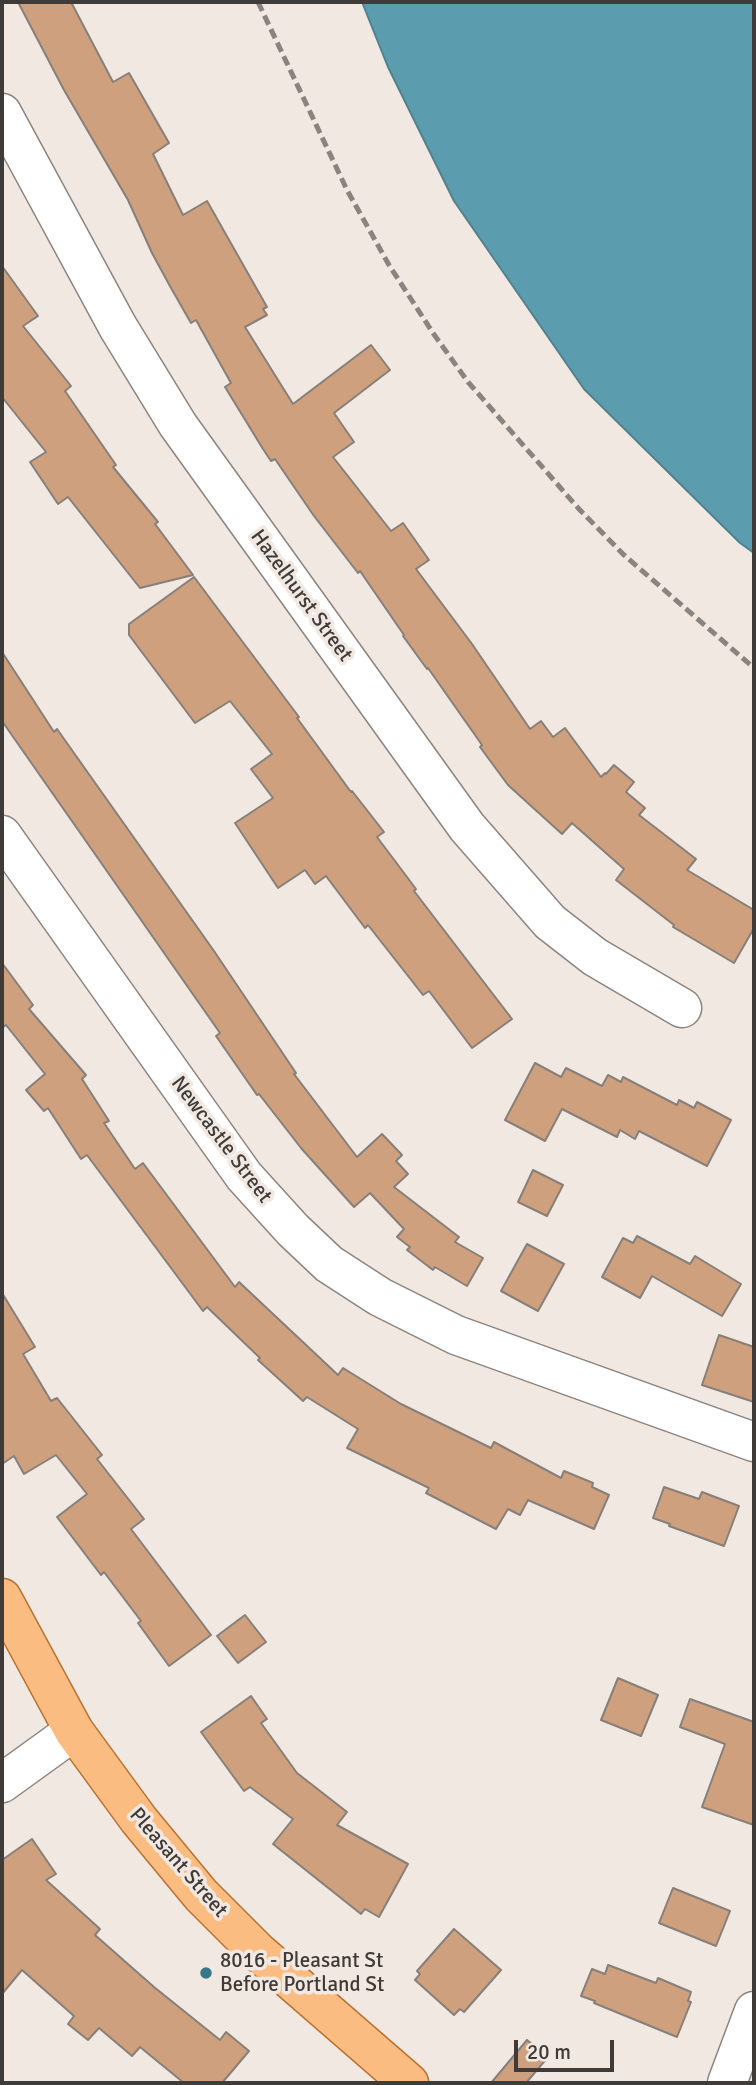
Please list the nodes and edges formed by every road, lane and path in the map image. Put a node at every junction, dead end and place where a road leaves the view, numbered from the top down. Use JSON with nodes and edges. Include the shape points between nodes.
{"nodes":[{"id":1,"x":2,"y":113,"type":"edge"},
{"id":2,"x":2,"y":835,"type":"edge"},
{"id":3,"x":682,"y":1008,"type":"dead end"},
{"id":4,"x":754,"y":1442,"type":"edge"},
{"id":5,"x":2,"y":1598,"type":"edge"},
{"id":6,"x":74,"y":1731,"type":"junction"},
{"id":7,"x":2,"y":1783,"type":"edge"},
{"id":8,"x":754,"y":2011,"type":"edge"},
{"id":9,"x":409,"y":2083,"type":"edge"},
{"id":10,"x":727,"y":2083,"type":"edge"}],
"edges":[{"from":1,"to":3,"type":"street","name":"Hazelhurst Street","via":[[118,327],[178,425],[467,827],[550,922],[594,957]]},
{"from":2,"to":4,"type":"street","name":"Newcastle Street","via":[[244,1176],[329,1264],[380,1297],[456,1335]]},
{"from":5,"to":6,"type":"main road","name":"Pleasant Street"},
{"from":6,"to":7,"type":"street"},
{"from":6,"to":9,"type":"main road","name":"Pleasant Street","via":[[201,1895],[257,1951]]},
{"from":8,"to":10,"type":"street"}]}
